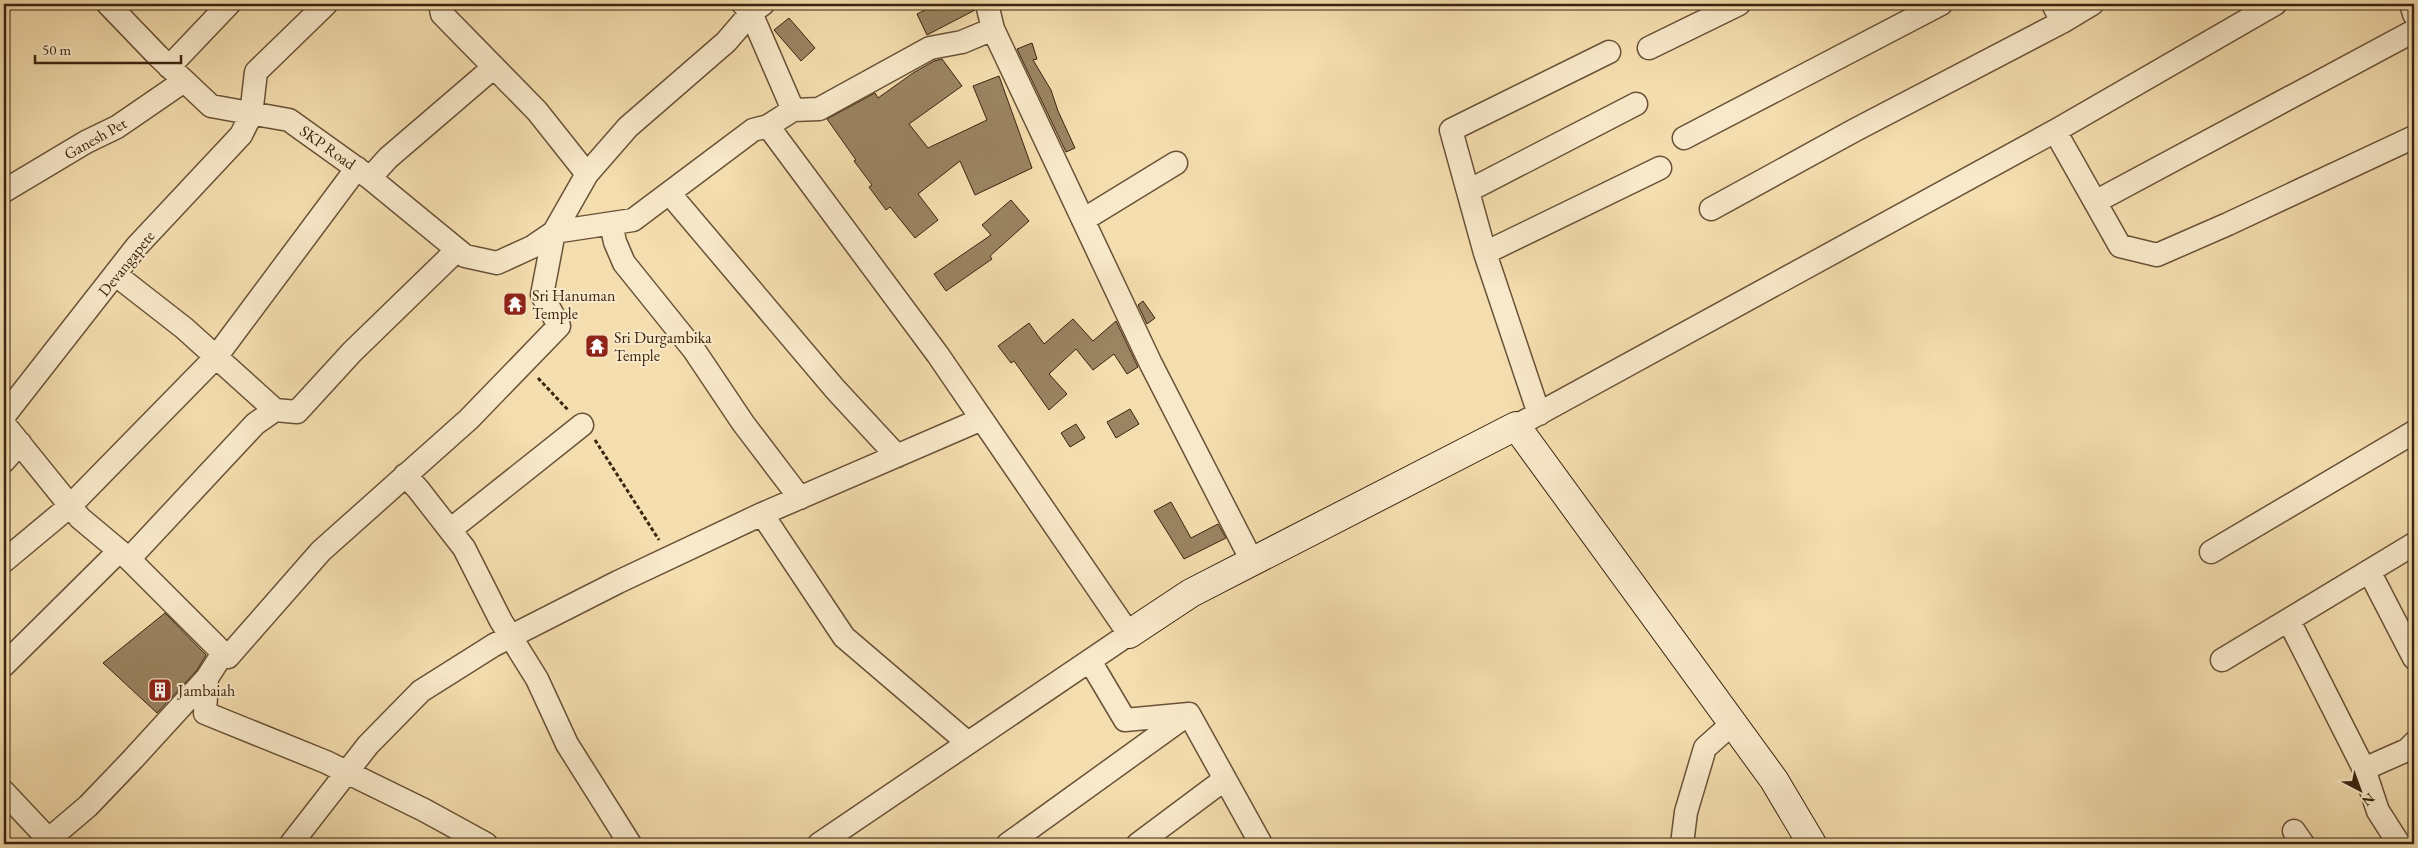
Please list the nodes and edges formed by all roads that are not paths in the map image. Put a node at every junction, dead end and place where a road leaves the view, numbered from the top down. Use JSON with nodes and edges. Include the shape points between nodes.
{"nodes":[{"id":1,"x":108,"y":4,"type":"edge"},
{"id":2,"x":229,"y":4,"type":"edge"},
{"id":3,"x":326,"y":4,"type":"edge"},
{"id":4,"x":440,"y":4,"type":"edge"},
{"id":5,"x":987,"y":4,"type":"edge"},
{"id":6,"x":1739,"y":4,"type":"edge"},
{"id":7,"x":1941,"y":4,"type":"edge"},
{"id":8,"x":2092,"y":4,"type":"edge"},
{"id":9,"x":2275,"y":4,"type":"edge"},
{"id":10,"x":2411,"y":4,"type":"edge"},
{"id":11,"x":752,"y":7,"type":"edge"},
{"id":12,"x":2057,"y":13,"type":"edge"},
{"id":13,"x":2414,"y":14,"type":"edge"},
{"id":14,"x":994,"y":29,"type":"junction"},
{"id":15,"x":2414,"y":31,"type":"edge"},
{"id":16,"x":1649,"y":48,"type":"dead end"},
{"id":17,"x":1609,"y":52,"type":"dead end"},
{"id":18,"x":494,"y":67,"type":"junction"},
{"id":19,"x":176,"y":74,"type":"junction"},
{"id":20,"x":1636,"y":104,"type":"dead end"},
{"id":21,"x":793,"y":110,"type":"junction"},
{"id":22,"x":251,"y":115,"type":"junction"},
{"id":23,"x":768,"y":126,"type":"junction"},
{"id":24,"x":2055,"y":131,"type":"junction"},
{"id":25,"x":2414,"y":137,"type":"edge"},
{"id":26,"x":1684,"y":138,"type":"dead end"},
{"id":27,"x":1176,"y":163,"type":"dead end"},
{"id":28,"x":1660,"y":168,"type":"dead end"},
{"id":29,"x":364,"y":173,"type":"junction"},
{"id":30,"x":587,"y":174,"type":"junction"},
{"id":31,"x":4,"y":191,"type":"edge"},
{"id":32,"x":1468,"y":191,"type":"junction"},
{"id":33,"x":670,"y":194,"type":"junction"},
{"id":34,"x":2096,"y":202,"type":"junction"},
{"id":35,"x":1712,"y":209,"type":"dead end"},
{"id":36,"x":1083,"y":220,"type":"junction"},
{"id":37,"x":611,"y":224,"type":"junction"},
{"id":38,"x":554,"y":232,"type":"junction"},
{"id":39,"x":457,"y":250,"type":"junction"},
{"id":40,"x":1485,"y":253,"type":"junction"},
{"id":41,"x":116,"y":275,"type":"junction"},
{"id":42,"x":216,"y":357,"type":"junction"},
{"id":43,"x":275,"y":410,"type":"junction"},
{"id":44,"x":4,"y":416,"type":"edge"},
{"id":45,"x":982,"y":419,"type":"junction"},
{"id":46,"x":1528,"y":420,"type":"junction"},
{"id":47,"x":4,"y":424,"type":"edge"},
{"id":48,"x":582,"y":425,"type":"road end"},
{"id":49,"x":2414,"y":432,"type":"edge"},
{"id":50,"x":20,"y":443,"type":"junction"},
{"id":51,"x":896,"y":456,"type":"junction"},
{"id":52,"x":4,"y":461,"type":"edge"},
{"id":53,"x":405,"y":476,"type":"junction"},
{"id":54,"x":800,"y":498,"type":"junction"},
{"id":55,"x":70,"y":506,"type":"junction"},
{"id":56,"x":762,"y":514,"type":"junction"},
{"id":57,"x":450,"y":530,"type":"junction"},
{"id":58,"x":2414,"y":544,"type":"edge"},
{"id":59,"x":2211,"y":552,"type":"dead end"},
{"id":60,"x":124,"y":555,"type":"junction"},
{"id":61,"x":4,"y":561,"type":"edge"},
{"id":62,"x":1252,"y":561,"type":"junction"},
{"id":63,"x":2368,"y":571,"type":"junction"},
{"id":64,"x":2288,"y":621,"type":"junction"},
{"id":65,"x":1129,"y":634,"type":"junction"},
{"id":66,"x":511,"y":636,"type":"junction"},
{"id":67,"x":223,"y":653,"type":"junction"},
{"id":68,"x":2414,"y":658,"type":"edge"},
{"id":69,"x":2222,"y":660,"type":"dead end"},
{"id":70,"x":1090,"y":661,"type":"junction"},
{"id":71,"x":4,"y":665,"type":"edge"},
{"id":72,"x":207,"y":678,"type":"junction"},
{"id":73,"x":1189,"y":714,"type":"junction"},
{"id":74,"x":1733,"y":724,"type":"junction"},
{"id":75,"x":968,"y":743,"type":"junction"},
{"id":76,"x":2414,"y":743,"type":"edge"},
{"id":77,"x":2364,"y":769,"type":"junction"},
{"id":78,"x":347,"y":772,"type":"junction"},
{"id":79,"x":1225,"y":779,"type":"junction"},
{"id":80,"x":7,"y":802,"type":"edge"},
{"id":81,"x":51,"y":842,"type":"edge"},
{"id":82,"x":291,"y":844,"type":"edge"},
{"id":83,"x":486,"y":844,"type":"edge"},
{"id":84,"x":630,"y":844,"type":"edge"},
{"id":85,"x":819,"y":844,"type":"edge"},
{"id":86,"x":1008,"y":844,"type":"edge"},
{"id":87,"x":1138,"y":844,"type":"edge"},
{"id":88,"x":1261,"y":844,"type":"edge"},
{"id":89,"x":1682,"y":844,"type":"edge"},
{"id":90,"x":1812,"y":844,"type":"edge"},
{"id":91,"x":2399,"y":844,"type":"edge"}],
"edges":[{"from":1,"to":19,"type":"street","name":"SKP Road"},
{"from":2,"to":19,"type":"street","name":"Ganesh Pet"},
{"from":3,"to":22,"type":"street","name":"Devangapete","via":[[256,72]]},
{"from":4,"to":18,"type":"street","via":[[442,14]]},
{"from":5,"to":14,"type":"street"},
{"from":6,"to":16,"type":"street"},
{"from":7,"to":26,"type":"street"},
{"from":8,"to":12,"type":"street"},
{"from":9,"to":24,"type":"street"},
{"from":10,"to":13,"type":"street"},
{"from":11,"to":21,"type":"street"},
{"from":11,"to":30,"type":"street","via":[[726,42],[628,127]]},
{"from":12,"to":35,"type":"street"},
{"from":14,"to":21,"type":"street","via":[[962,42],[930,48],[819,110]]},
{"from":14,"to":36,"type":"street"},
{"from":15,"to":34,"type":"street"},
{"from":17,"to":32,"type":"street","via":[[1451,130]]},
{"from":18,"to":29,"type":"street","via":[[388,158]]},
{"from":18,"to":30,"type":"street","via":[[537,111]]},
{"from":19,"to":22,"type":"street","name":"SKP Road","via":[[211,106]]},
{"from":19,"to":31,"type":"street","name":"Ganesh Pet","via":[[117,127]]},
{"from":20,"to":32,"type":"street"},
{"from":21,"to":23,"type":"street"},
{"from":22,"to":29,"type":"street","name":"SKP Road","via":[[289,120]]},
{"from":22,"to":41,"type":"street","name":"Devangapete","via":[[242,135],[138,246]]},
{"from":23,"to":33,"type":"street","via":[[753,130]]},
{"from":23,"to":45,"type":"street"},
{"from":24,"to":34,"type":"street"},
{"from":24,"to":46,"type":"street"},
{"from":25,"to":34,"type":"street","via":[[2157,255],[2120,246]]},
{"from":27,"to":36,"type":"street"},
{"from":28,"to":40,"type":"street"},
{"from":29,"to":39,"type":"street","name":"SKP Road"},
{"from":29,"to":42,"type":"street"},
{"from":30,"to":38,"type":"street"},
{"from":32,"to":40,"type":"street"},
{"from":33,"to":37,"type":"street","via":[[633,220]]},
{"from":33,"to":51,"type":"street"},
{"from":36,"to":62,"type":"street"},
{"from":37,"to":38,"type":"street"},
{"from":37,"to":54,"type":"street","via":[[624,263],[694,350],[743,423]]},
{"from":38,"to":39,"type":"street","name":"SKP Road","via":[[497,263],[465,256]]},
{"from":38,"to":53,"type":"street","via":[[542,295],[559,326],[469,419]]},
{"from":39,"to":43,"type":"street","via":[[352,352],[297,412]]},
{"from":40,"to":46,"type":"street"},
{"from":41,"to":42,"type":"street"},
{"from":41,"to":44,"type":"street","name":"Devangapete"},
{"from":42,"to":43,"type":"street"},
{"from":42,"to":55,"type":"street"},
{"from":43,"to":60,"type":"street","via":[[255,424]]},
{"from":45,"to":51,"type":"street"},
{"from":45,"to":65,"type":"street"},
{"from":46,"to":62,"type":"street"},
{"from":46,"to":74,"type":"street"},
{"from":47,"to":50,"type":"street"},
{"from":48,"to":57,"type":"street"},
{"from":49,"to":59,"type":"street"},
{"from":50,"to":52,"type":"street"},
{"from":50,"to":55,"type":"street"},
{"from":51,"to":54,"type":"street"},
{"from":53,"to":57,"type":"street"},
{"from":53,"to":67,"type":"street","via":[[321,551],[228,657]]},
{"from":54,"to":56,"type":"street"},
{"from":55,"to":60,"type":"street"},
{"from":55,"to":61,"type":"street"},
{"from":56,"to":66,"type":"street"},
{"from":56,"to":75,"type":"street","via":[[844,637]]},
{"from":57,"to":66,"type":"street","via":[[464,548]]},
{"from":58,"to":63,"type":"street"},
{"from":60,"to":67,"type":"street"},
{"from":60,"to":71,"type":"street"},
{"from":62,"to":65,"type":"street","via":[[1191,593]]},
{"from":63,"to":64,"type":"street"},
{"from":63,"to":68,"type":"street"},
{"from":64,"to":69,"type":"street"},
{"from":64,"to":77,"type":"street"},
{"from":65,"to":70,"type":"street"},
{"from":66,"to":78,"type":"street","via":[[421,691],[368,745]]},
{"from":66,"to":84,"type":"street","via":[[537,679],[567,744]]},
{"from":67,"to":72,"type":"street"},
{"from":70,"to":73,"type":"street","via":[[1125,720]]},
{"from":70,"to":75,"type":"street"},
{"from":72,"to":78,"type":"street","via":[[205,713]]},
{"from":72,"to":81,"type":"street"},
{"from":73,"to":79,"type":"street"},
{"from":73,"to":86,"type":"street"},
{"from":74,"to":89,"type":"street","via":[[1705,748],[1686,812]]},
{"from":74,"to":90,"type":"street","via":[[1774,780]]},
{"from":75,"to":85,"type":"street"},
{"from":76,"to":77,"type":"street","via":[[2407,750]]},
{"from":77,"to":91,"type":"street","via":[[2378,811]]},
{"from":78,"to":82,"type":"street"},
{"from":78,"to":83,"type":"street"},
{"from":79,"to":87,"type":"street"},
{"from":79,"to":88,"type":"street"},
{"from":80,"to":81,"type":"street"}]}
